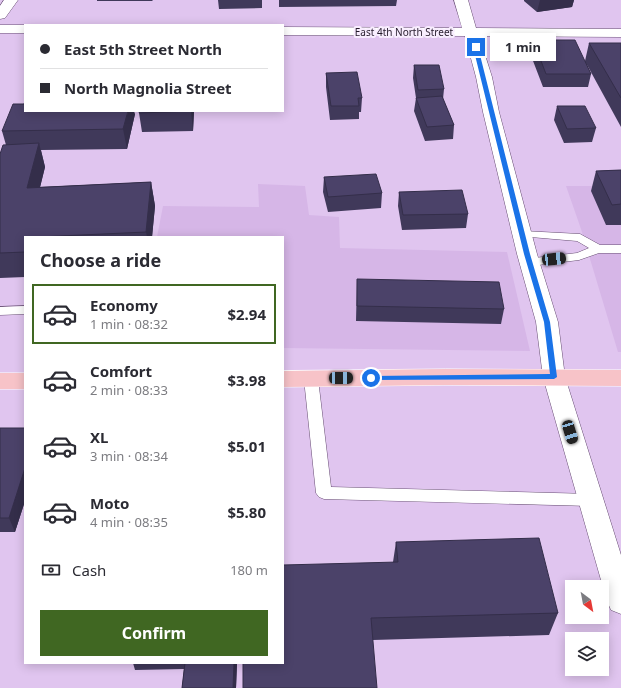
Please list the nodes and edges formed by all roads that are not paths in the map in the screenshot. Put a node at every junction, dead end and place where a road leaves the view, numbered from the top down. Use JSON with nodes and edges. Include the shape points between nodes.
{"nodes":[{"id":1,"x":11,"y":0,"type":"edge"},
{"id":2,"x":461,"y":0,"type":"edge"},
{"id":3,"x":0,"y":15,"type":"edge"},
{"id":4,"x":0,"y":29,"type":"edge"},
{"id":5,"x":24,"y":29,"type":"edge"},
{"id":6,"x":284,"y":31,"type":"edge"},
{"id":7,"x":470,"y":33,"type":"junction"},
{"id":8,"x":621,"y":33,"type":"edge"},
{"id":9,"x":523,"y":234,"type":"junction"},
{"id":10,"x":598,"y":249,"type":"junction"},
{"id":11,"x":621,"y":249,"type":"edge"},
{"id":12,"x":530,"y":262,"type":"junction"},
{"id":13,"x":24,"y":310,"type":"edge"},
{"id":14,"x":0,"y":311,"type":"edge"},
{"id":15,"x":554,"y":377,"type":"junction"},
{"id":16,"x":621,"y":378,"type":"edge"},
{"id":17,"x":284,"y":379,"type":"edge"},
{"id":18,"x":311,"y":379,"type":"junction"},
{"id":19,"x":0,"y":381,"type":"edge"},
{"id":20,"x":24,"y":381,"type":"edge"},
{"id":21,"x":591,"y":500,"type":"junction"},
{"id":22,"x":621,"y":600,"type":"edge"}],
"edges":[{"from":1,"to":3,"type":"street"},
{"from":2,"to":7,"type":"street"},
{"from":4,"to":5,"type":"street"},
{"from":6,"to":7,"type":"street","name":"East 4th North Street"},
{"from":7,"to":8,"type":"street","name":"East 4th North Street"},
{"from":7,"to":9,"type":"street","via":[[484,78]]},
{"from":9,"to":10,"type":"lane","via":[[580,238]]},
{"from":9,"to":12,"type":"street"},
{"from":10,"to":11,"type":"lane"},
{"from":10,"to":12,"type":"lane","via":[[579,256]]},
{"from":12,"to":15,"type":"street","via":[[547,322]]},
{"from":13,"to":14,"type":"lane"},
{"from":15,"to":16,"type":"main road"},
{"from":15,"to":18,"type":"main road"},
{"from":15,"to":21,"type":"street"},
{"from":17,"to":18,"type":"main road"},
{"from":18,"to":21,"type":"lane","via":[[324,493]]},
{"from":19,"to":20,"type":"main road"},
{"from":21,"to":22,"type":"street"}]}
